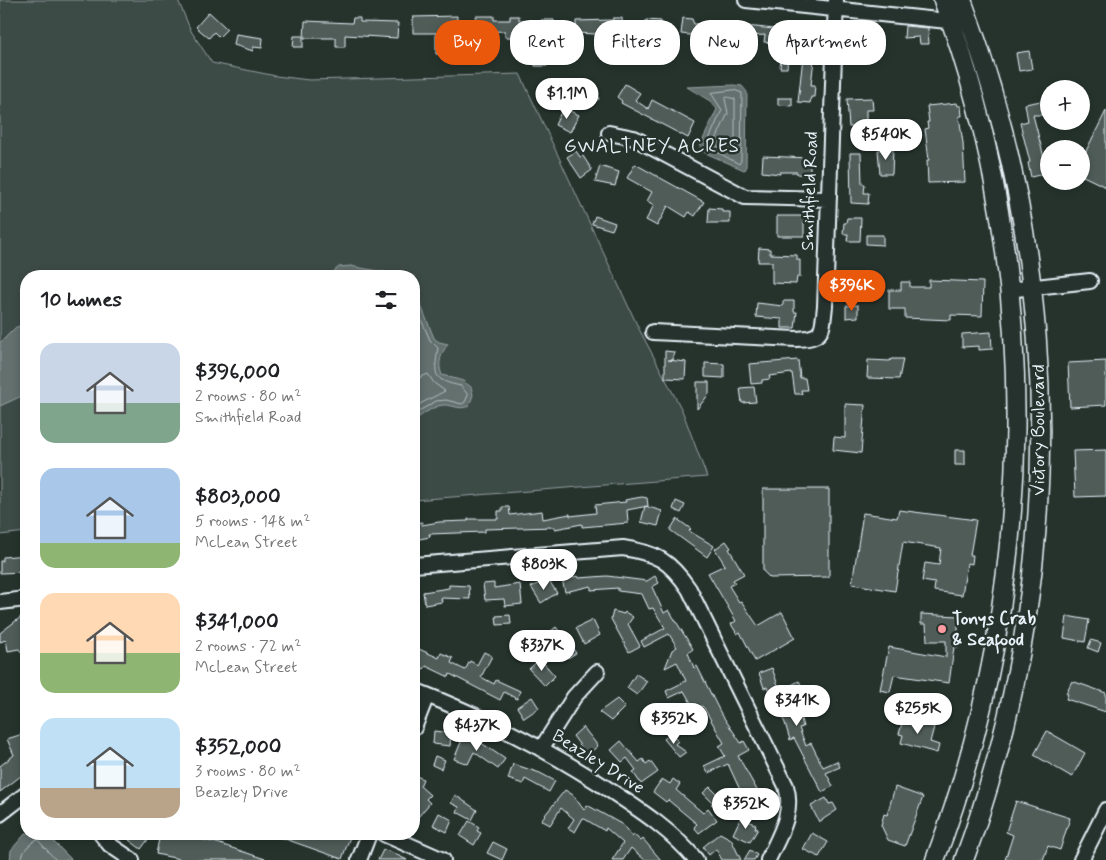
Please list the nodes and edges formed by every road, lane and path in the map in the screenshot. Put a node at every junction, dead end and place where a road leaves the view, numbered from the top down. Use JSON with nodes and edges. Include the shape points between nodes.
{"nodes":[{"id":1,"x":746,"y":0,"type":"edge"},
{"id":2,"x":943,"y":0,"type":"edge"},
{"id":3,"x":962,"y":0,"type":"edge"},
{"id":4,"x":836,"y":5,"type":"edge"},
{"id":5,"x":951,"y":21,"type":"junction"},
{"id":6,"x":970,"y":24,"type":"junction"},
{"id":7,"x":609,"y":133,"type":"dead end"},
{"id":8,"x":829,"y":199,"type":"junction"},
{"id":9,"x":1090,"y":281,"type":"dead end"},
{"id":10,"x":1032,"y":288,"type":"junction"},
{"id":11,"x":1008,"y":290,"type":"junction"},
{"id":12,"x":653,"y":332,"type":"dead end"},
{"id":13,"x":420,"y":565,"type":"edge"},
{"id":14,"x":20,"y":600,"type":"edge"},
{"id":15,"x":0,"y":602,"type":"edge"},
{"id":16,"x":597,"y":672,"type":"dead end"},
{"id":17,"x":420,"y":692,"type":"edge"},
{"id":18,"x":427,"y":695,"type":"junction"},
{"id":19,"x":420,"y":713,"type":"edge"},
{"id":20,"x":541,"y":749,"type":"junction"},
{"id":21,"x":20,"y":799,"type":"edge"},
{"id":22,"x":0,"y":814,"type":"edge"},
{"id":23,"x":1105,"y":817,"type":"edge"},
{"id":24,"x":107,"y":840,"type":"edge"},
{"id":25,"x":367,"y":840,"type":"edge"},
{"id":26,"x":398,"y":840,"type":"edge"},
{"id":27,"x":132,"y":860,"type":"edge"},
{"id":28,"x":359,"y":860,"type":"edge"},
{"id":29,"x":443,"y":860,"type":"edge"},
{"id":30,"x":696,"y":860,"type":"edge"},
{"id":31,"x":768,"y":860,"type":"edge"},
{"id":32,"x":935,"y":860,"type":"edge"},
{"id":33,"x":964,"y":860,"type":"edge"},
{"id":34,"x":1081,"y":860,"type":"edge"}],
"edges":[{"from":1,"to":4,"type":"street"},
{"from":2,"to":5,"type":"main road","name":"Victory Boulevard"},
{"from":3,"to":6,"type":"main road","name":"Victory Boulevard"},
{"from":4,"to":5,"type":"street"},
{"from":4,"to":8,"type":"street","name":"Smithfield Road"},
{"from":5,"to":6,"type":"street"},
{"from":5,"to":11,"type":"main road","name":"Victory Boulevard","via":[[991,173]]},
{"from":6,"to":10,"type":"main road","name":"Victory Boulevard","via":[[998,112]]},
{"from":7,"to":8,"type":"street","via":[[634,138],[745,197]]},
{"from":8,"to":12,"type":"street","name":"Smithfield Road","via":[[823,329],[816,337],[796,339]]},
{"from":9,"to":10,"type":"street"},
{"from":10,"to":11,"type":"street"},
{"from":10,"to":33,"type":"main road","name":"Victory Boulevard","via":[[1041,385],[1042,442],[1028,610],[1008,716],[988,792]]},
{"from":11,"to":32,"type":"main road","name":"Victory Boulevard","via":[[1015,450],[1004,588],[996,648],[972,748]]},
{"from":13,"to":31,"type":"street","via":[[624,548],[652,554],[672,567],[689,589],[786,786],[789,801],[787,820]]},
{"from":14,"to":15,"type":"street"},
{"from":16,"to":20,"type":"street","via":[[574,697]]},
{"from":17,"to":18,"type":"street","name":"Beazley Drive"},
{"from":18,"to":19,"type":"street"},
{"from":18,"to":20,"type":"street","name":"Beazley Drive"},
{"from":20,"to":30,"type":"street","name":"Beazley Drive","via":[[637,808],[673,836]]},
{"from":21,"to":22,"type":"street"},
{"from":23,"to":34,"type":"street"},
{"from":24,"to":27,"type":"street"},
{"from":25,"to":28,"type":"street"},
{"from":26,"to":29,"type":"street"}]}
